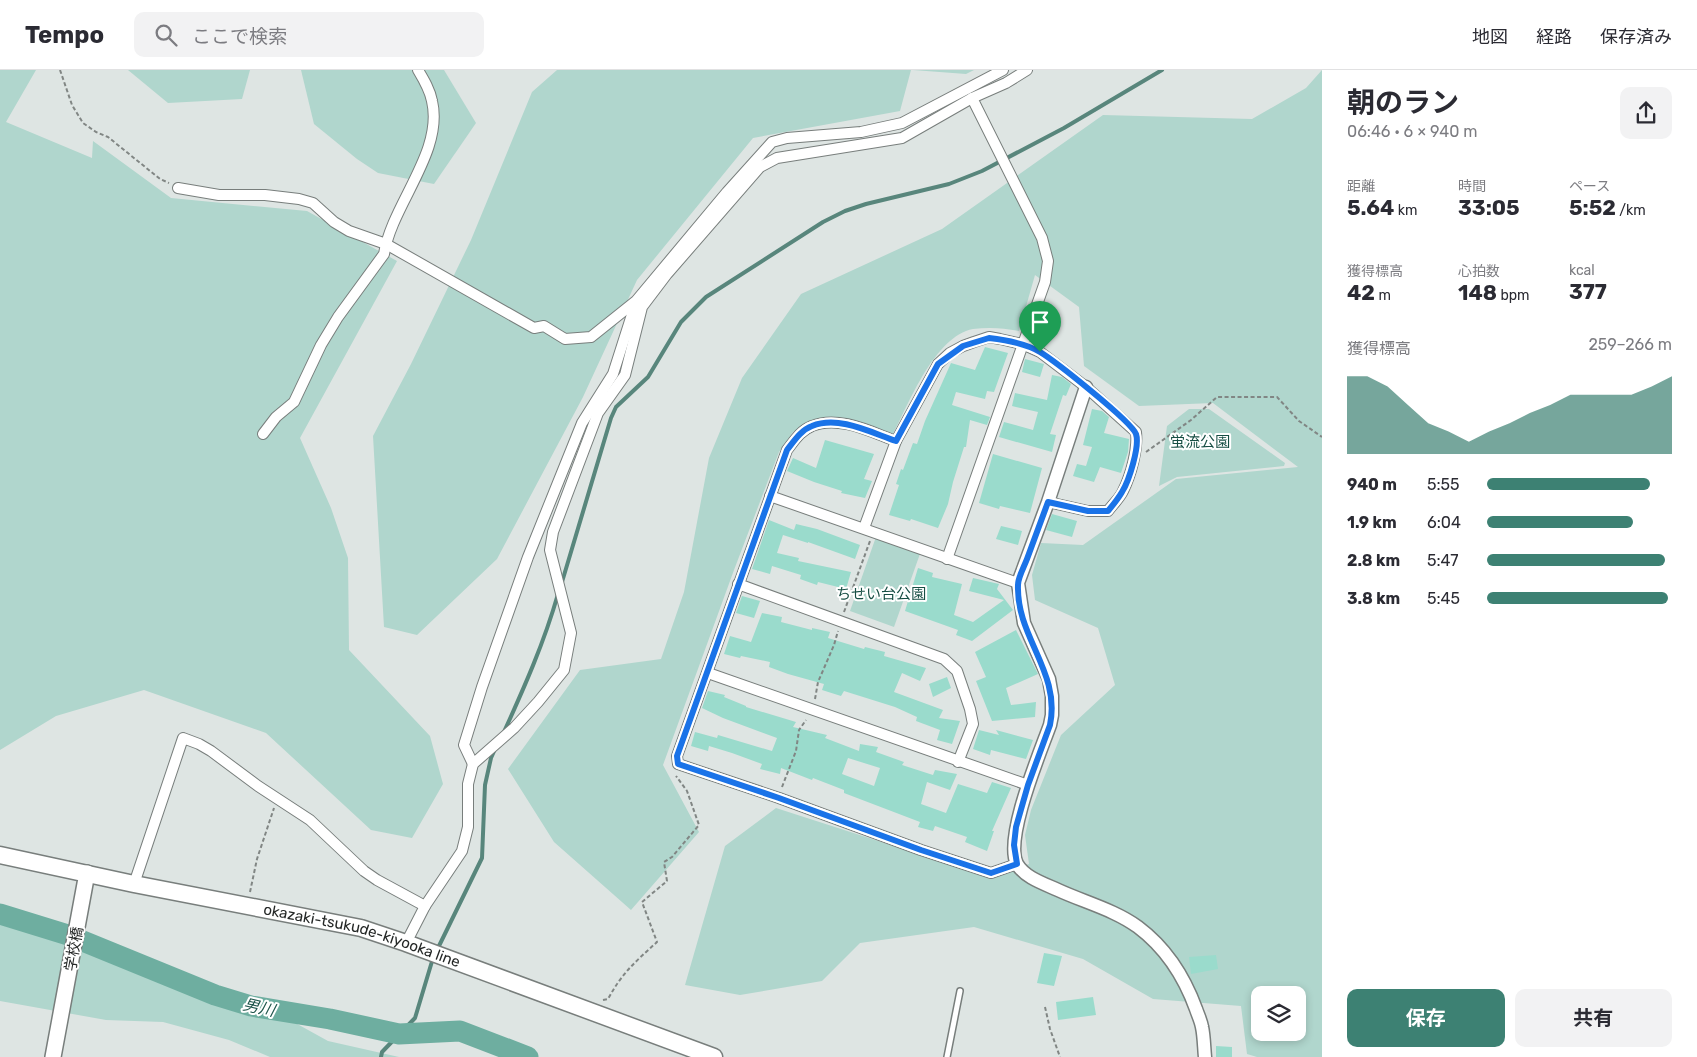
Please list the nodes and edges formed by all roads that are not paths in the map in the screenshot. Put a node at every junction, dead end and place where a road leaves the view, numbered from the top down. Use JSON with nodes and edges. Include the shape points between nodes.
{"nodes":[{"id":1,"x":418,"y":70,"type":"edge"},
{"id":2,"x":1003,"y":70,"type":"edge"},
{"id":3,"x":1028,"y":70,"type":"edge"},
{"id":4,"x":972,"y":98,"type":"junction"},
{"id":5,"x":178,"y":188,"type":"road end"},
{"id":6,"x":386,"y":244,"type":"junction"},
{"id":7,"x":636,"y":301,"type":"junction"},
{"id":8,"x":1022,"y":344,"type":"junction"},
{"id":9,"x":1086,"y":387,"type":"junction"},
{"id":10,"x":263,"y":434,"type":"dead end"},
{"id":11,"x":896,"y":441,"type":"junction"},
{"id":12,"x":770,"y":496,"type":"junction"},
{"id":13,"x":1048,"y":502,"type":"junction"},
{"id":14,"x":869,"y":530,"type":"junction"},
{"id":15,"x":947,"y":559,"type":"junction"},
{"id":16,"x":1018,"y":583,"type":"junction"},
{"id":17,"x":738,"y":584,"type":"junction"},
{"id":18,"x":708,"y":674,"type":"junction"},
{"id":19,"x":958,"y":762,"type":"junction"},
{"id":20,"x":473,"y":764,"type":"junction"},
{"id":21,"x":1028,"y":785,"type":"junction"},
{"id":22,"x":0,"y":855,"type":"edge"},
{"id":23,"x":1017,"y":864,"type":"junction"},
{"id":24,"x":86,"y":880,"type":"junction"},
{"id":25,"x":134,"y":884,"type":"junction"},
{"id":26,"x":425,"y":906,"type":"junction"},
{"id":27,"x":406,"y":943,"type":"junction"},
{"id":28,"x":960,"y":991,"type":"dead end"},
{"id":29,"x":53,"y":1057,"type":"edge"},
{"id":30,"x":714,"y":1057,"type":"edge"},
{"id":31,"x":947,"y":1057,"type":"edge"},
{"id":32,"x":1205,"y":1057,"type":"edge"}],
"edges":[{"from":1,"to":6,"type":"street","via":[[433,103],[432,139]]},
{"from":2,"to":7,"type":"street","via":[[902,124],[772,142]]},
{"from":3,"to":4,"type":"street"},
{"from":4,"to":8,"type":"street","via":[[1042,238],[1048,261],[1045,282]]},
{"from":4,"to":20,"type":"street","via":[[902,138],[777,158],[760,167],[642,307],[625,375],[598,413],[553,532],[550,550],[571,633],[564,670],[514,728]]},
{"from":5,"to":6,"type":"street","via":[[219,195],[299,199],[313,203],[349,231]]},
{"from":6,"to":7,"type":"street","via":[[534,328],[544,326],[565,339],[591,337]]},
{"from":6,"to":10,"type":"street","via":[[384,254],[321,345],[294,402]]},
{"from":7,"to":20,"type":"street","via":[[613,374],[582,423],[528,557],[485,677],[464,745]]},
{"from":8,"to":9,"type":"street","via":[[1040,352]]},
{"from":8,"to":11,"type":"street","via":[[989,338],[950,353],[938,364]]},
{"from":8,"to":15,"type":"street"},
{"from":9,"to":13,"type":"street"},
{"from":9,"to":13,"type":"street","via":[[1136,432],[1134,458],[1123,492],[1108,511],[1088,511]]},
{"from":11,"to":12,"type":"street","via":[[845,424],[830,422],[812,426],[799,435],[787,450]]},
{"from":11,"to":14,"type":"street"},
{"from":12,"to":14,"type":"street"},
{"from":12,"to":17,"type":"street"},
{"from":13,"to":16,"type":"street"},
{"from":14,"to":15,"type":"street"},
{"from":15,"to":16,"type":"street"},
{"from":16,"to":21,"type":"street","via":[[1024,623],[1052,696],[1050,725]]},
{"from":17,"to":18,"type":"street"},
{"from":17,"to":19,"type":"street","via":[[944,659],[957,671],[970,709],[972,724]]},
{"from":18,"to":19,"type":"street"},
{"from":18,"to":23,"type":"street","via":[[677,756],[678,764],[991,873]]},
{"from":19,"to":21,"type":"street"},
{"from":20,"to":26,"type":"street","via":[[468,784],[468,827],[462,851]]},
{"from":21,"to":23,"type":"street","via":[[1016,827]]},
{"from":22,"to":24,"type":"main road","name":"okazaki-tsukude-kiyooka line"},
{"from":23,"to":32,"type":"street","via":[[1032,878],[1137,926],[1158,945],[1175,964],[1189,989],[1202,1026]]},
{"from":24,"to":25,"type":"main road","name":"okazaki-tsukude-kiyooka line"},
{"from":24,"to":29,"type":"main road","name":"学校橋"},
{"from":25,"to":26,"type":"street","via":[[183,738],[212,751],[310,820],[364,871]]},
{"from":25,"to":27,"type":"main road","name":"okazaki-tsukude-kiyooka line","via":[[361,928]]},
{"from":26,"to":27,"type":"street"},
{"from":27,"to":30,"type":"main road","name":"okazaki-tsukude-kiyooka line"},
{"from":28,"to":31,"type":"lane"}]}
